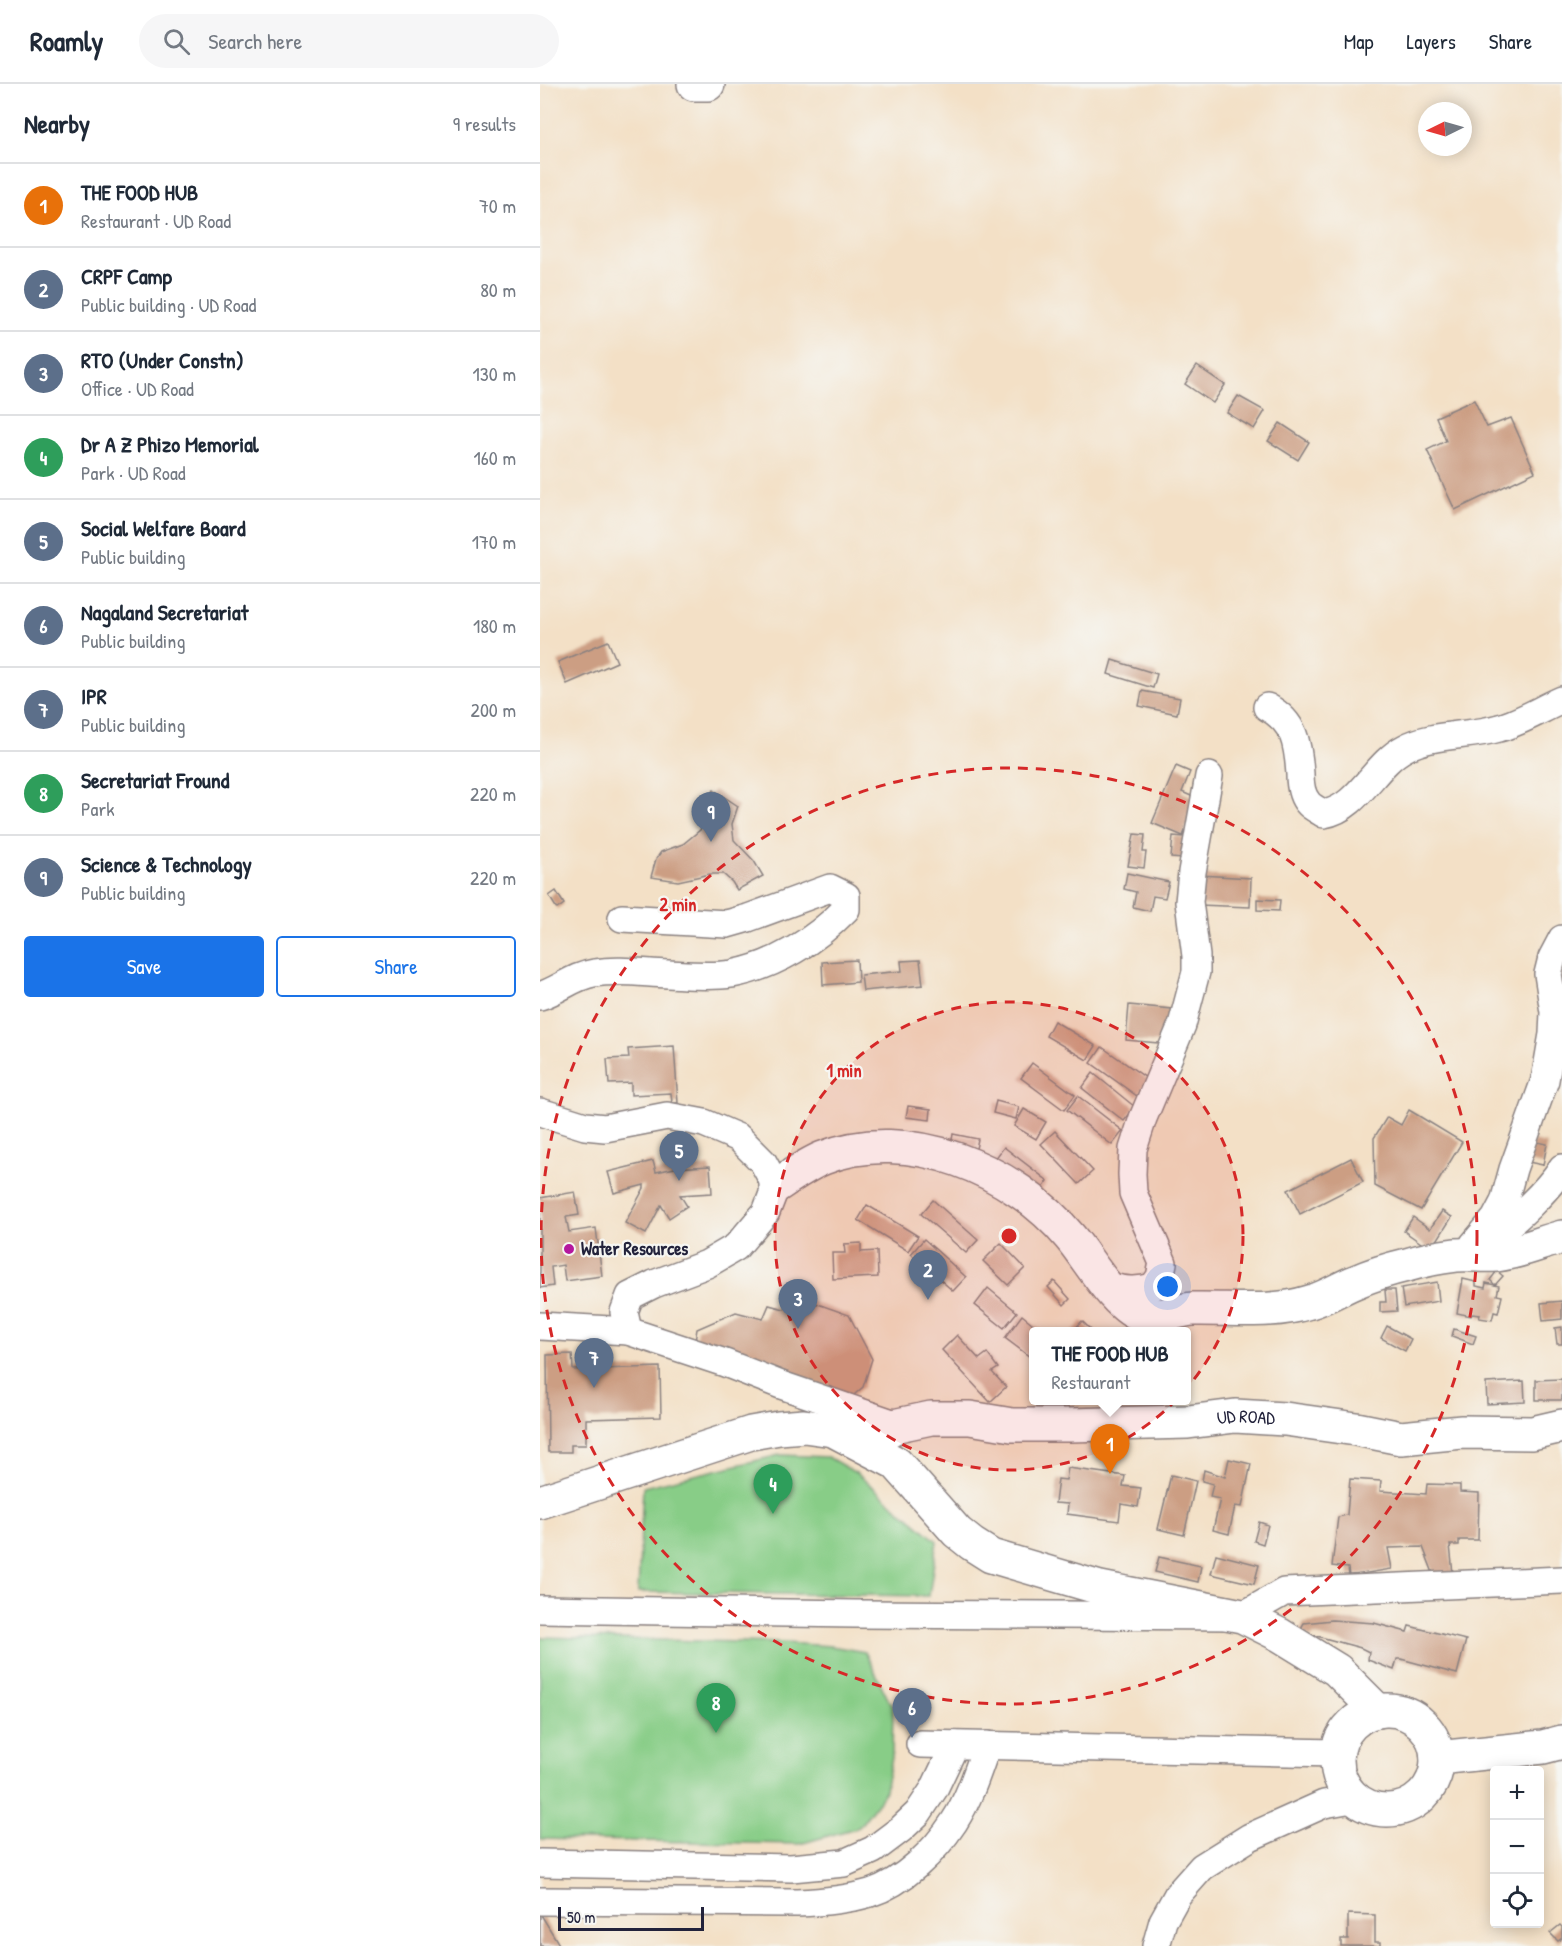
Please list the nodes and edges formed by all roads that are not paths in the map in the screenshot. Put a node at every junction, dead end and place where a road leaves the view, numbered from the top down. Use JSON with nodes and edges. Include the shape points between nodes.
{"nodes":[{"id":1,"x":694,"y":84,"type":"edge"},
{"id":2,"x":708,"y":84,"type":"edge"},
{"id":3,"x":1562,"y":700,"type":"edge"},
{"id":4,"x":1267,"y":707,"type":"dead end"},
{"id":5,"x":1209,"y":776,"type":"dead end"},
{"id":6,"x":621,"y":918,"type":"dead end"},
{"id":7,"x":1562,"y":939,"type":"edge"},
{"id":8,"x":540,"y":996,"type":"edge"},
{"id":9,"x":540,"y":1112,"type":"edge"},
{"id":10,"x":1562,"y":1168,"type":"edge"},
{"id":11,"x":776,"y":1186,"type":"junction"},
{"id":12,"x":1562,"y":1237,"type":"edge"},
{"id":13,"x":1461,"y":1250,"type":"junction"},
{"id":14,"x":1108,"y":1287,"type":"junction"},
{"id":15,"x":540,"y":1326,"type":"edge"},
{"id":16,"x":628,"y":1331,"type":"junction"},
{"id":17,"x":898,"y":1425,"type":"junction"},
{"id":18,"x":1562,"y":1426,"type":"edge"},
{"id":19,"x":863,"y":1445,"type":"junction"},
{"id":20,"x":540,"y":1502,"type":"edge"},
{"id":21,"x":1562,"y":1580,"type":"edge"},
{"id":22,"x":540,"y":1609,"type":"edge"},
{"id":23,"x":1242,"y":1616,"type":"junction"},
{"id":24,"x":1378,"y":1711,"type":"junction"},
{"id":25,"x":1562,"y":1742,"type":"edge"},
{"id":26,"x":920,"y":1744,"type":"dead end"},
{"id":27,"x":955,"y":1745,"type":"junction"},
{"id":28,"x":987,"y":1745,"type":"junction"},
{"id":29,"x":1336,"y":1753,"type":"junction"},
{"id":30,"x":1437,"y":1758,"type":"junction"},
{"id":31,"x":1352,"y":1799,"type":"junction"},
{"id":32,"x":540,"y":1863,"type":"edge"},
{"id":33,"x":540,"y":1901,"type":"edge"},
{"id":34,"x":1156,"y":1946,"type":"edge"}],
"edges":[{"from":1,"to":2,"type":"main road"},
{"from":3,"to":4,"type":"street","via":[[1499,728],[1407,747],[1391,757],[1347,803],[1324,814],[1309,804],[1300,789],[1292,730],[1278,713]]},
{"from":5,"to":14,"type":"street","via":[[1190,902],[1196,972],[1182,1025],[1133,1149],[1133,1193],[1163,1263],[1153,1287],[1127,1291]]},
{"from":6,"to":8,"type":"street","via":[[727,924],[830,888],[846,896],[846,909],[836,920],[795,950],[763,966],[711,975],[593,973]]},
{"from":7,"to":13,"type":"street","via":[[1548,974],[1554,1012],[1545,1080],[1504,1202],[1495,1219]]},
{"from":9,"to":11,"type":"street","via":[[605,1128],[667,1116],[704,1123],[739,1138],[763,1162]]},
{"from":10,"to":13,"type":"street","via":[[1552,1184],[1496,1234]]},
{"from":11,"to":14,"type":"main road","via":[[824,1158],[855,1150],[928,1150],[1003,1179],[1036,1202],[1069,1236]]},
{"from":11,"to":16,"type":"street","via":[[766,1212],[736,1247],[707,1264],[630,1296],[624,1312]]},
{"from":12,"to":13,"type":"main road","via":[[1526,1250],[1496,1255]]},
{"from":13,"to":14,"type":"main road","via":[[1358,1281],[1310,1302],[1276,1309],[1192,1309],[1145,1316],[1129,1308]]},
{"from":15,"to":16,"type":"street"},
{"from":16,"to":17,"type":"street"},
{"from":17,"to":18,"type":"main road","name":"UD ROAD","via":[[940,1418],[1012,1425],[1069,1425],[1188,1422],[1235,1416],[1297,1421],[1401,1438],[1462,1432],[1532,1432]]},
{"from":17,"to":19,"type":"main road","name":"UD ROAD"},
{"from":19,"to":20,"type":"main road","via":[[833,1430],[779,1428]]},
{"from":19,"to":23,"type":"main road","via":[[896,1463],[957,1532],[991,1556],[1100,1588]]},
{"from":21,"to":23,"type":"street","via":[[1284,1592]]},
{"from":22,"to":23,"type":"street"},
{"from":23,"to":24,"type":"main road","via":[[1337,1670]]},
{"from":24,"to":29,"type":"main road","via":[[1356,1720]]},
{"from":24,"to":30,"type":"main road","via":[[1402,1712],[1423,1725]]},
{"from":25,"to":30,"type":"main road"},
{"from":26,"to":27,"type":"street"},
{"from":27,"to":28,"type":"street"},
{"from":27,"to":32,"type":"street","via":[[934,1790],[918,1813],[873,1850],[844,1863],[791,1868]]},
{"from":28,"to":29,"type":"street"},
{"from":28,"to":33,"type":"street","via":[[954,1822],[915,1867],[871,1893],[832,1902],[797,1903]]},
{"from":29,"to":31,"type":"main road","via":[[1339,1775]]},
{"from":30,"to":31,"type":"main road","via":[[1426,1792],[1407,1806],[1384,1810]]},
{"from":31,"to":34,"type":"street","via":[[1324,1804],[1250,1837],[1202,1867],[1178,1894],[1163,1921]]}]}
